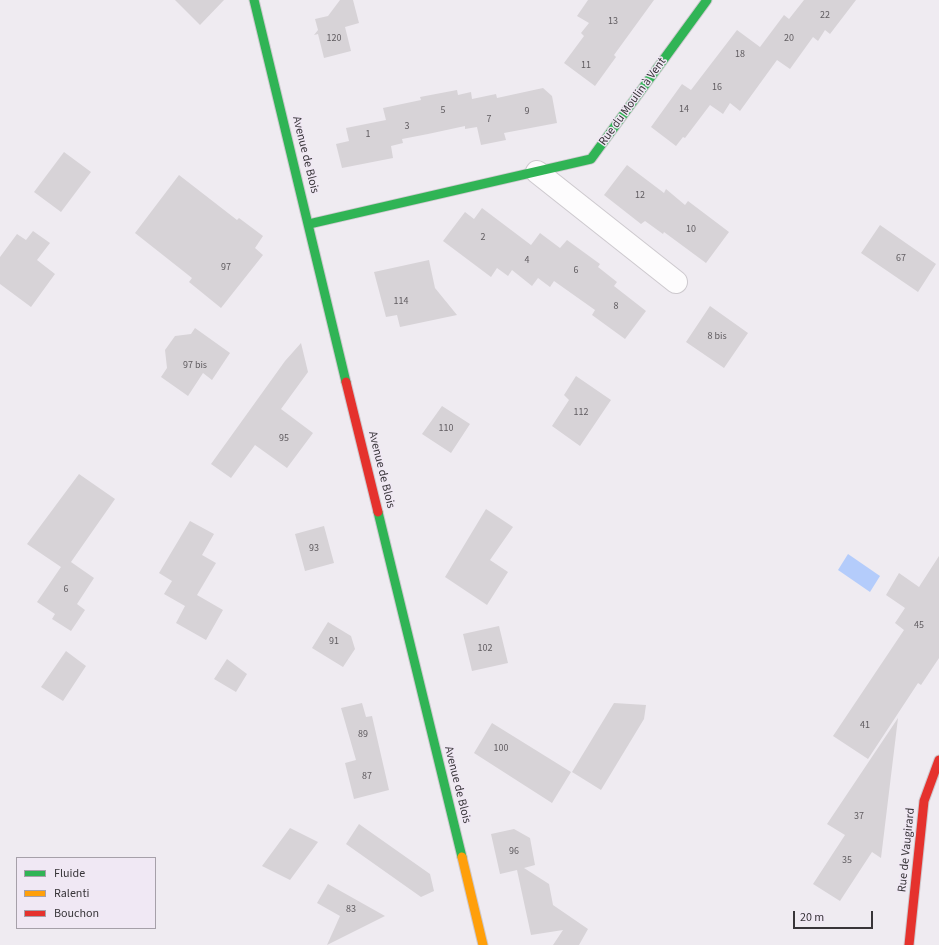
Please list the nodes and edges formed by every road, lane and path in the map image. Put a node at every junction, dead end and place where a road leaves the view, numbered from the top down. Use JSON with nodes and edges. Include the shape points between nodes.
{"nodes":[{"id":1,"x":254,"y":0,"type":"edge"},
{"id":2,"x":707,"y":0,"type":"edge"},
{"id":3,"x":537,"y":172,"type":"junction"},
{"id":4,"x":309,"y":224,"type":"junction"},
{"id":5,"x":676,"y":282,"type":"dead end"},
{"id":6,"x":939,"y":760,"type":"edge"},
{"id":7,"x":483,"y":945,"type":"edge"},
{"id":8,"x":909,"y":945,"type":"edge"}],
"edges":[{"from":1,"to":4,"type":"main road","name":"Avenue de Blois"},
{"from":2,"to":3,"type":"main road","name":"Rue du Moulin à Vent","via":[[591,159]]},
{"from":3,"to":4,"type":"main road","name":"Rue du Moulin à Vent"},
{"from":3,"to":5,"type":"street"},
{"from":4,"to":7,"type":"main road","name":"Avenue de Blois"},
{"from":6,"to":8,"type":"main road","name":"Rue de Vaugirard","via":[[924,801]]}]}
